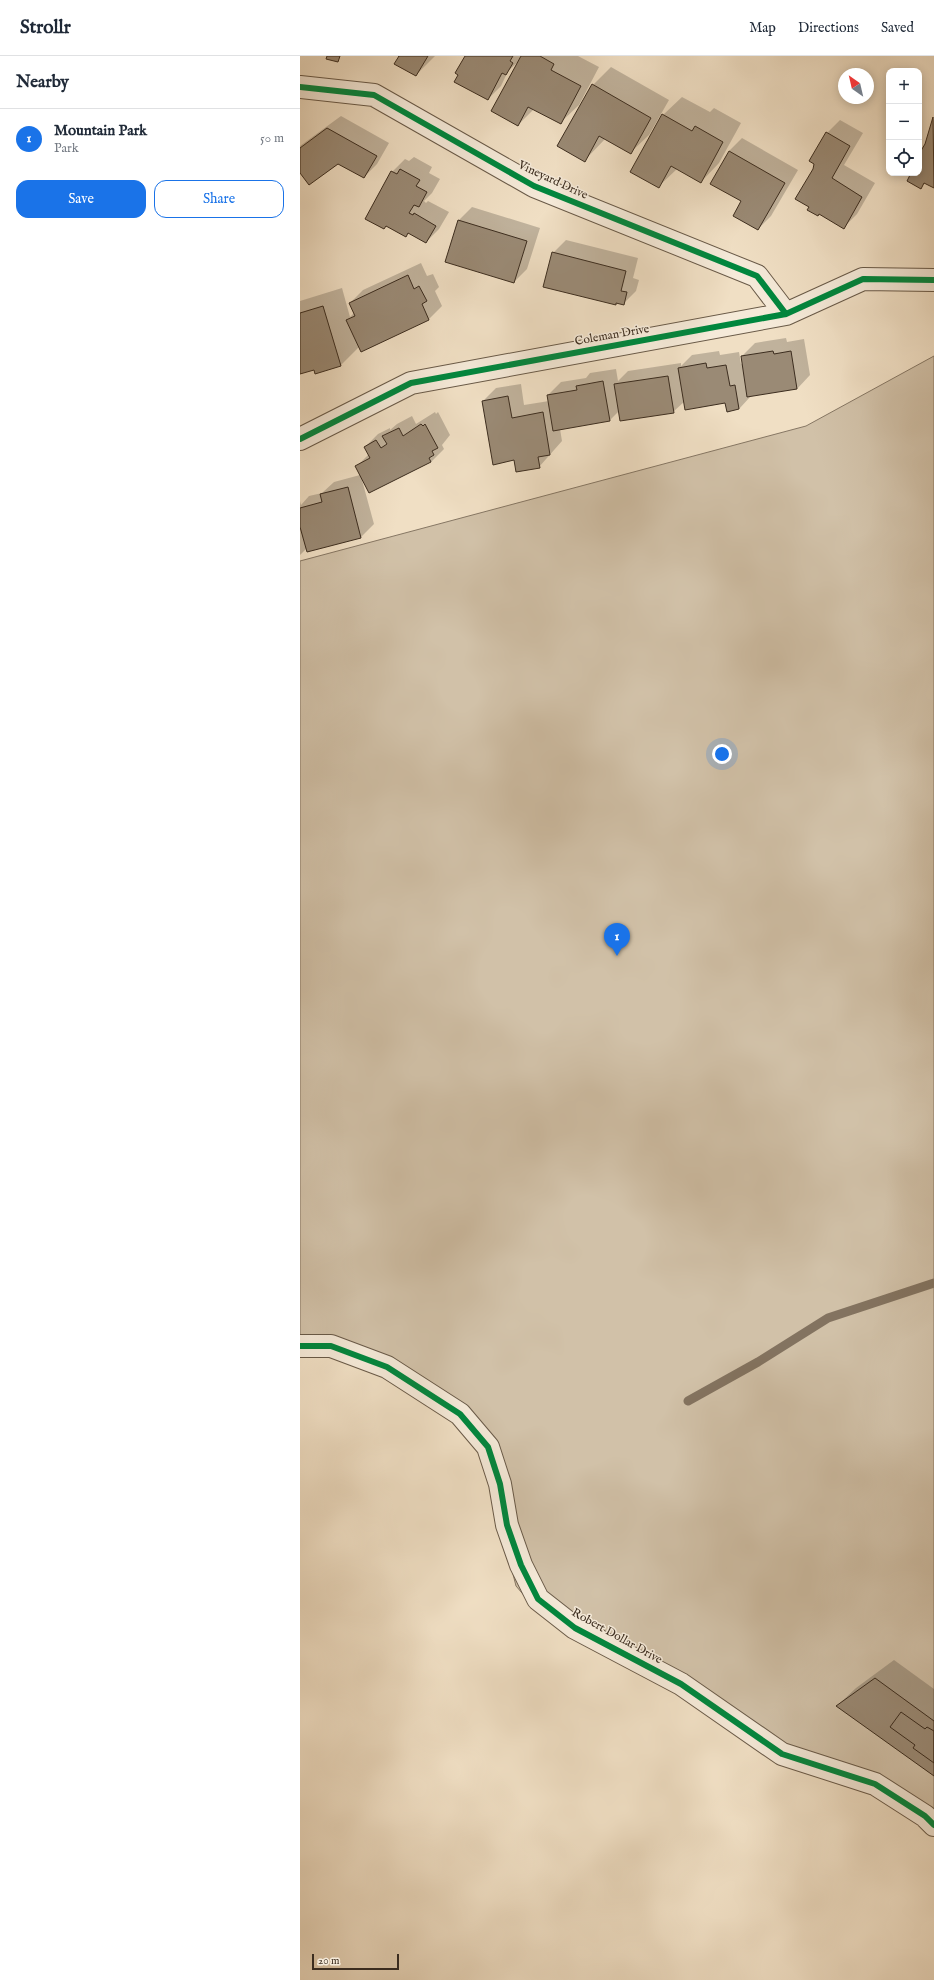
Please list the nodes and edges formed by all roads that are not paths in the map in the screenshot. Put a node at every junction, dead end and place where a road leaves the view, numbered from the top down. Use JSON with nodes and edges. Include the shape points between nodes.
{"nodes":[{"id":1,"x":300,"y":87,"type":"edge"},
{"id":2,"x":934,"y":280,"type":"edge"},
{"id":3,"x":786,"y":314,"type":"junction"},
{"id":4,"x":300,"y":439,"type":"edge"},
{"id":5,"x":300,"y":1346,"type":"edge"},
{"id":6,"x":934,"y":1824,"type":"edge"}],
"edges":[{"from":1,"to":3,"type":"street","name":"Vineyard Drive","via":[[374,95],[534,186],[757,276]]},
{"from":2,"to":3,"type":"street","name":"Coleman Drive","via":[[863,280]]},
{"from":3,"to":4,"type":"street","name":"Coleman Drive","via":[[411,383]]},
{"from":5,"to":6,"type":"street","name":"Robert Dollar Drive","via":[[331,1346],[387,1367],[460,1414],[488,1447],[500,1484],[507,1525],[521,1565],[538,1599],[575,1628],[681,1684],[782,1754],[874,1784]]}]}
